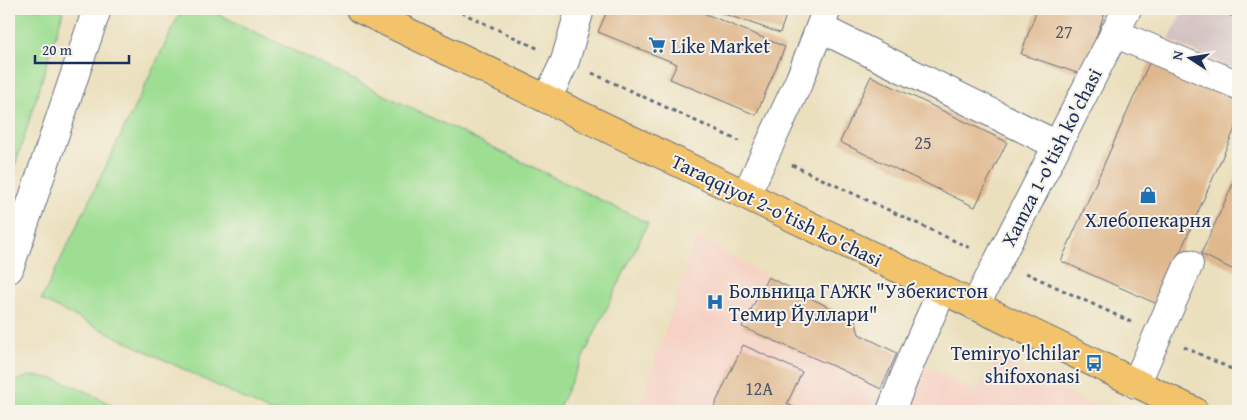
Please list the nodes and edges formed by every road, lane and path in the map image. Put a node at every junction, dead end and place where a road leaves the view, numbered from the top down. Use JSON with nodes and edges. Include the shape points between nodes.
{"nodes":[{"id":1,"x":97,"y":9,"type":"edge"},
{"id":2,"x":360,"y":9,"type":"edge"},
{"id":3,"x":454,"y":9,"type":"edge"},
{"id":4,"x":580,"y":9,"type":"edge"},
{"id":5,"x":1127,"y":9,"type":"edge"},
{"id":6,"x":823,"y":18,"type":"edge"},
{"id":7,"x":1114,"y":33,"type":"junction"},
{"id":8,"x":565,"y":61,"type":"junction"},
{"id":9,"x":1238,"y":85,"type":"edge"},
{"id":10,"x":547,"y":100,"type":"junction"},
{"id":11,"x":1057,"y":146,"type":"junction"},
{"id":12,"x":765,"y":153,"type":"junction"},
{"id":13,"x":746,"y":195,"type":"junction"},
{"id":14,"x":998,"y":260,"type":"junction"},
{"id":15,"x":1189,"y":264,"type":"dead end"},
{"id":16,"x":9,"y":269,"type":"edge"},
{"id":17,"x":943,"y":290,"type":"junction"},
{"id":18,"x":975,"y":306,"type":"junction"},
{"id":19,"x":1158,"y":334,"type":"junction"},
{"id":20,"x":1238,"y":372,"type":"edge"},
{"id":21,"x":1136,"y":384,"type":"junction"},
{"id":22,"x":891,"y":411,"type":"edge"},
{"id":23,"x":1194,"y":411,"type":"edge"}],
"edges":[{"from":1,"to":16,"type":"lane"},
{"from":2,"to":10,"type":"main road","name":"Taraqqiyot 2-o'tish ko'chasi"},
{"from":3,"to":8,"type":"path"},
{"from":4,"to":8,"type":"lane"},
{"from":5,"to":7,"type":"lane","name":"Xamza 1-o'tish ko'chasi"},
{"from":6,"to":11,"type":"lane"},
{"from":6,"to":12,"type":"lane","via":[[800,79]]},
{"from":7,"to":9,"type":"lane"},
{"from":7,"to":11,"type":"lane","name":"Xamza 1-o'tish ko'chasi"},
{"from":8,"to":10,"type":"lane"},
{"from":8,"to":12,"type":"path"},
{"from":10,"to":13,"type":"main road","name":"Taraqqiyot 2-o'tish ko'chasi"},
{"from":11,"to":14,"type":"lane","name":"Xamza 1-o'tish ko'chasi"},
{"from":12,"to":13,"type":"lane"},
{"from":12,"to":14,"type":"path"},
{"from":13,"to":17,"type":"main road","name":"Taraqqiyot 2-o'tish ko'chasi"},
{"from":14,"to":18,"type":"lane","name":"Xamza 1-o'tish ko'chasi"},
{"from":14,"to":19,"type":"path"},
{"from":15,"to":19,"type":"lane"},
{"from":17,"to":18,"type":"main road","name":"Taraqqiyot 2-o'tish ko'chasi"},
{"from":17,"to":22,"type":"lane","via":[[911,358]]},
{"from":18,"to":21,"type":"main road","name":"Taraqqiyot 2-o'tish ko'chasi"},
{"from":19,"to":20,"type":"path"},
{"from":19,"to":21,"type":"lane"},
{"from":21,"to":23,"type":"main road","name":"Taraqqiyot 2-o'tish ko'chasi"}]}
